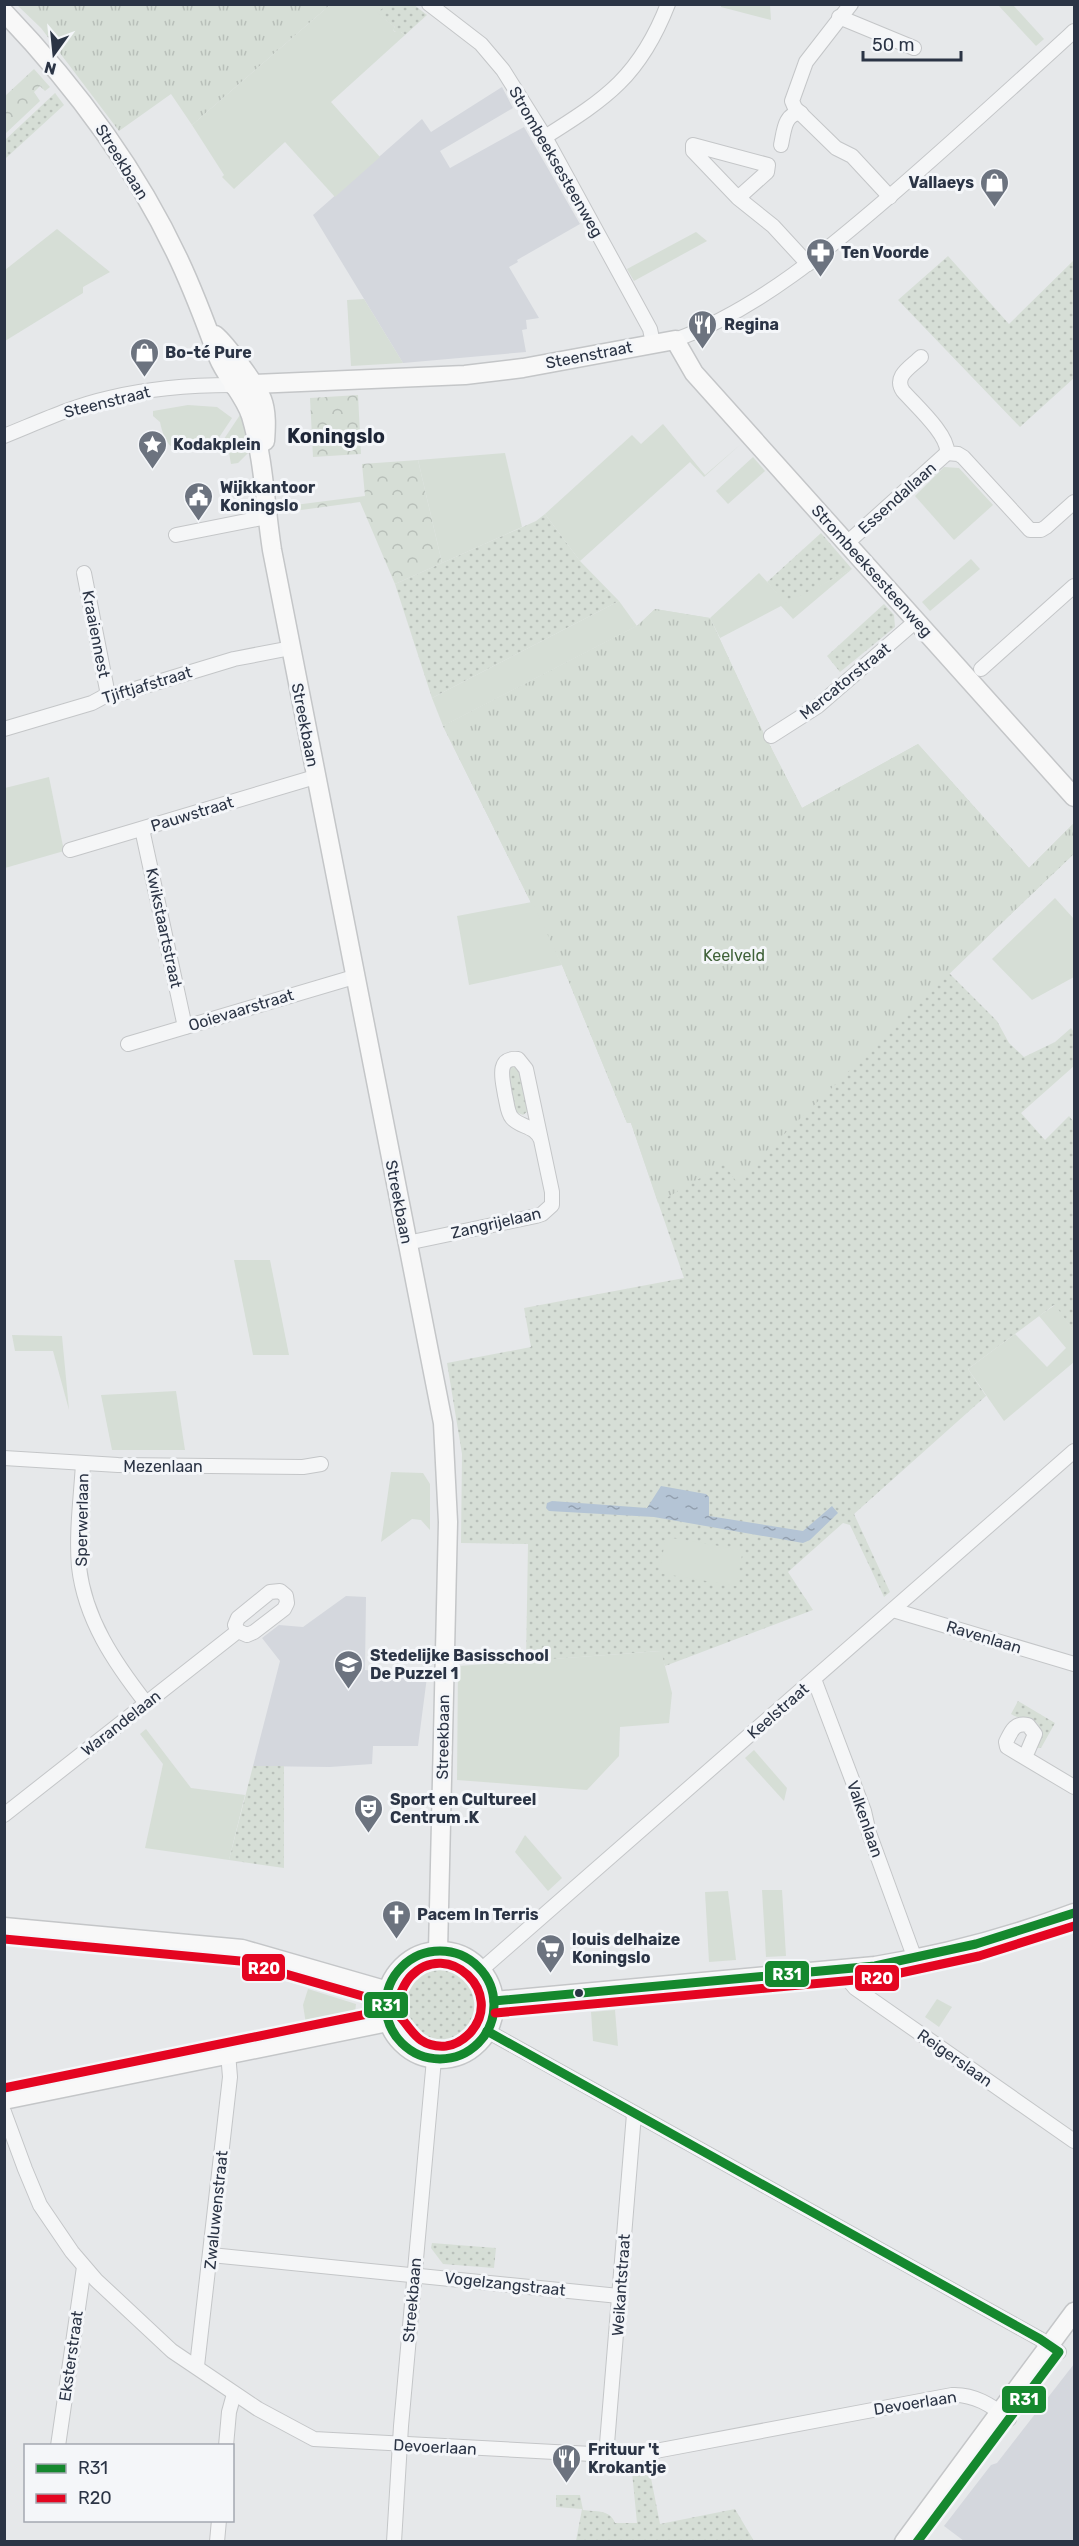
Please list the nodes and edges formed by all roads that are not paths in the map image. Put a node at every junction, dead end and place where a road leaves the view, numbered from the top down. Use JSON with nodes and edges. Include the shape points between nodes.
{"nodes":[{"id":1,"x":429,"y":4,"type":"edge"},
{"id":2,"x":668,"y":4,"type":"edge"},
{"id":3,"x":851,"y":4,"type":"edge"},
{"id":4,"x":4,"y":12,"type":"edge"},
{"id":5,"x":839,"y":17,"type":"junction"},
{"id":6,"x":1074,"y":31,"type":"edge"},
{"id":7,"x":914,"y":48,"type":"dead end"},
{"id":8,"x":801,"y":113,"type":"junction"},
{"id":9,"x":545,"y":137,"type":"junction"},
{"id":10,"x":781,"y":145,"type":"dead end"},
{"id":11,"x":890,"y":197,"type":"junction"},
{"id":12,"x":738,"y":198,"type":"junction"},
{"id":13,"x":808,"y":264,"type":"junction"},
{"id":14,"x":210,"y":331,"type":"junction"},
{"id":15,"x":675,"y":340,"type":"junction"},
{"id":16,"x":653,"y":343,"type":"junction"},
{"id":17,"x":921,"y":357,"type":"dead end"},
{"id":18,"x":233,"y":385,"type":"junction"},
{"id":19,"x":254,"y":385,"type":"junction"},
{"id":20,"x":4,"y":436,"type":"edge"},
{"id":21,"x":947,"y":453,"type":"junction"},
{"id":22,"x":262,"y":461,"type":"junction"},
{"id":23,"x":1074,"y":502,"type":"edge"},
{"id":24,"x":267,"y":518,"type":"junction"},
{"id":25,"x":176,"y":535,"type":"dead end"},
{"id":26,"x":847,"y":543,"type":"junction"},
{"id":27,"x":84,"y":573,"type":"dead end"},
{"id":28,"x":1074,"y":586,"type":"edge"},
{"id":29,"x":916,"y":621,"type":"junction"},
{"id":30,"x":291,"y":648,"type":"junction"},
{"id":31,"x":981,"y":669,"type":"dead end"},
{"id":32,"x":108,"y":695,"type":"junction"},
{"id":33,"x":4,"y":729,"type":"edge"},
{"id":34,"x":771,"y":736,"type":"dead end"},
{"id":35,"x":315,"y":777,"type":"junction"},
{"id":36,"x":1074,"y":797,"type":"edge"},
{"id":37,"x":142,"y":829,"type":"junction"},
{"id":38,"x":70,"y":850,"type":"dead end"},
{"id":39,"x":354,"y":977,"type":"junction"},
{"id":40,"x":185,"y":1027,"type":"junction"},
{"id":41,"x":128,"y":1044,"type":"dead end"},
{"id":42,"x":541,"y":1140,"type":"junction"},
{"id":43,"x":407,"y":1243,"type":"junction"},
{"id":44,"x":1074,"y":1451,"type":"edge"},
{"id":45,"x":4,"y":1458,"type":"edge"},
{"id":46,"x":83,"y":1464,"type":"junction"},
{"id":47,"x":321,"y":1464,"type":"dead end"},
{"id":48,"x":893,"y":1610,"type":"junction"},
{"id":49,"x":238,"y":1631,"type":"dead end"},
{"id":50,"x":1074,"y":1664,"type":"edge"},
{"id":51,"x":814,"y":1679,"type":"junction"},
{"id":52,"x":146,"y":1703,"type":"junction"},
{"id":53,"x":1028,"y":1759,"type":"dead end"},
{"id":54,"x":1074,"y":1788,"type":"edge"},
{"id":55,"x":4,"y":1815,"type":"edge"},
{"id":56,"x":1074,"y":1913,"type":"edge"},
{"id":57,"x":4,"y":1927,"type":"edge"},
{"id":58,"x":438,"y":1951,"type":"junction"},
{"id":59,"x":915,"y":1959,"type":"junction"},
{"id":60,"x":481,"y":1970,"type":"junction"},
{"id":61,"x":840,"y":1970,"type":"junction"},
{"id":62,"x":388,"y":1991,"type":"junction"},
{"id":63,"x":494,"y":2001,"type":"junction"},
{"id":64,"x":388,"y":2022,"type":"junction"},
{"id":65,"x":488,"y":2031,"type":"junction"},
{"id":66,"x":228,"y":2053,"type":"junction"},
{"id":67,"x":434,"y":2059,"type":"junction"},
{"id":68,"x":4,"y":2100,"type":"edge"},
{"id":69,"x":4,"y":2112,"type":"edge"},
{"id":70,"x":634,"y":2114,"type":"junction"},
{"id":71,"x":1074,"y":2141,"type":"edge"},
{"id":72,"x":211,"y":2255,"type":"junction"},
{"id":73,"x":84,"y":2267,"type":"junction"},
{"id":74,"x":414,"y":2275,"type":"junction"},
{"id":75,"x":619,"y":2296,"type":"junction"},
{"id":76,"x":1074,"y":2312,"type":"edge"},
{"id":77,"x":1074,"y":2332,"type":"edge"},
{"id":78,"x":1054,"y":2349,"type":"junction"},
{"id":79,"x":197,"y":2366,"type":"junction"},
{"id":80,"x":234,"y":2394,"type":"junction"},
{"id":81,"x":1004,"y":2415,"type":"junction"},
{"id":82,"x":58,"y":2444,"type":"edge"},
{"id":83,"x":226,"y":2444,"type":"edge"},
{"id":84,"x":399,"y":2445,"type":"junction"},
{"id":85,"x":606,"y":2456,"type":"junction"},
{"id":86,"x":219,"y":2522,"type":"edge"},
{"id":87,"x":217,"y":2541,"type":"edge"},
{"id":88,"x":394,"y":2541,"type":"edge"},
{"id":89,"x":904,"y":2541,"type":"edge"},
{"id":90,"x":917,"y":2541,"type":"edge"}],
"edges":[{"from":1,"to":9,"type":"street","name":"Strombeeksesteenweg","via":[[489,52]]},
{"from":2,"to":9,"type":"street","via":[[650,46],[626,79],[592,108]]},
{"from":3,"to":5,"type":"street"},
{"from":4,"to":14,"type":"street","name":"Streekbaan","via":[[68,84],[121,158],[170,242]]},
{"from":5,"to":7,"type":"street"},
{"from":5,"to":8,"type":"street","via":[[806,62],[792,98]]},
{"from":6,"to":11,"type":"street","name":"Steenstraat"},
{"from":8,"to":10,"type":"street","via":[[787,120]]},
{"from":8,"to":11,"type":"street","via":[[836,148],[852,156]]},
{"from":9,"to":16,"type":"street","name":"Strombeeksesteenweg","via":[[650,329]]},
{"from":11,"to":13,"type":"street","name":"Steenstraat"},
{"from":12,"to":12,"type":"street","via":[[693,151],[693,145],[768,165],[767,172]]},
{"from":12,"to":13,"type":"street","via":[[773,226]]},
{"from":13,"to":15,"type":"street","name":"Steenstraat","via":[[721,320]]},
{"from":14,"to":18,"type":"street","name":"Streekbaan"},
{"from":14,"to":19,"type":"street","name":"Streekbaan"},
{"from":15,"to":16,"type":"street","name":"Steenstraat"},
{"from":15,"to":26,"type":"street","name":"Strombeeksesteenweg","via":[[694,372]]},
{"from":16,"to":19,"type":"street","name":"Steenstraat","via":[[465,375]]},
{"from":17,"to":21,"type":"street","name":"Essendallaan","via":[[901,376],[900,388],[942,436]]},
{"from":18,"to":19,"type":"street","name":"Steenstraat"},
{"from":18,"to":20,"type":"street","name":"Steenstraat","via":[[163,388],[108,398]]},
{"from":18,"to":22,"type":"street","name":"Streekbaan","via":[[249,410]]},
{"from":19,"to":22,"type":"street","name":"Streekbaan","via":[[264,408]]},
{"from":21,"to":23,"type":"street","name":"Essendallaan","via":[[963,457],[1030,530],[1046,527]]},
{"from":21,"to":26,"type":"street","name":"Essendallaan"},
{"from":22,"to":24,"type":"street","name":"Streekbaan"},
{"from":24,"to":25,"type":"street"},
{"from":24,"to":30,"type":"street","name":"Streekbaan"},
{"from":26,"to":29,"type":"street","name":"Strombeeksesteenweg"},
{"from":27,"to":32,"type":"street","name":"Kraaiennest"},
{"from":28,"to":31,"type":"street"},
{"from":29,"to":34,"type":"street","name":"Mercatorstraat","via":[[825,701]]},
{"from":29,"to":36,"type":"street","name":"Strombeeksesteenweg"},
{"from":30,"to":32,"type":"street","name":"Tjiftjafstraat","via":[[234,659]]},
{"from":30,"to":35,"type":"street","name":"Streekbaan"},
{"from":32,"to":33,"type":"street","name":"Tjiftjafstraat"},
{"from":35,"to":37,"type":"street","name":"Pauwstraat"},
{"from":35,"to":39,"type":"street","name":"Streekbaan"},
{"from":37,"to":38,"type":"street","name":"Pauwstraat"},
{"from":37,"to":40,"type":"street","name":"Kwikstaartstraat"},
{"from":39,"to":40,"type":"street","name":"Ooievaarstraat"},
{"from":39,"to":43,"type":"street","name":"Streekbaan"},
{"from":40,"to":41,"type":"street","name":"Ooievaarstraat"},
{"from":42,"to":42,"type":"street","name":"Zangrijelaan","via":[[525,1065],[518,1059],[510,1060],[501,1073],[508,1112],[517,1122],[534,1129]]},
{"from":42,"to":43,"type":"street","name":"Zangrijelaan","via":[[553,1198],[548,1210],[536,1216]]},
{"from":43,"to":58,"type":"street","name":"Streekbaan","via":[[443,1423],[446,1464]]},
{"from":44,"to":48,"type":"street","name":"Keelstraat"},
{"from":45,"to":46,"type":"street","name":"Mezenlaan"},
{"from":46,"to":47,"type":"street","name":"Mezenlaan"},
{"from":46,"to":52,"type":"street","name":"Sperwerlaan","via":[[78,1535],[82,1582],[108,1651]]},
{"from":48,"to":50,"type":"street","name":"Ravenlaan"},
{"from":48,"to":51,"type":"street","name":"Keelstraat"},
{"from":49,"to":52,"type":"street","name":"Warandelaan"},
{"from":51,"to":59,"type":"street","name":"Valkenlaan"},
{"from":51,"to":60,"type":"street","name":"Keelstraat"},
{"from":52,"to":55,"type":"street","name":"Warandelaan"},
{"from":53,"to":54,"type":"street"},
{"from":56,"to":59,"type":"street","via":[[989,1942]]},
{"from":57,"to":62,"type":"street","via":[[242,1949]]},
{"from":58,"to":60,"type":"street","via":[[463,1956]]},
{"from":58,"to":62,"type":"street","via":[[407,1962]]},
{"from":59,"to":61,"type":"street"},
{"from":60,"to":63,"type":"street"},
{"from":61,"to":63,"type":"street"},
{"from":61,"to":71,"type":"street","name":"Reigerslaan","via":[[855,1988]]},
{"from":62,"to":64,"type":"street"},
{"from":63,"to":65,"type":"street"},
{"from":64,"to":66,"type":"street"},
{"from":64,"to":67,"type":"street","via":[[397,2038],[411,2050]]},
{"from":65,"to":67,"type":"street","via":[[464,2053]]},
{"from":65,"to":70,"type":"street"},
{"from":66,"to":68,"type":"street"},
{"from":66,"to":72,"type":"street","name":"Zwaluwenstraat","via":[[230,2077]]},
{"from":67,"to":74,"type":"street","name":"Streekbaan"},
{"from":69,"to":73,"type":"street","name":"Devoerlaan","via":[[40,2205]]},
{"from":70,"to":75,"type":"street","name":"Weikantstraat"},
{"from":70,"to":78,"type":"street"},
{"from":72,"to":74,"type":"street","name":"Vogelzangstraat"},
{"from":72,"to":79,"type":"street","name":"Zwaluwenstraat"},
{"from":73,"to":79,"type":"street","name":"Devoerlaan","via":[[172,2351]]},
{"from":73,"to":82,"type":"street","name":"Eksterstraat"},
{"from":74,"to":75,"type":"street","name":"Vogelzangstraat"},
{"from":74,"to":84,"type":"street","name":"Streekbaan"},
{"from":75,"to":85,"type":"street","name":"Weikantstraat"},
{"from":76,"to":78,"type":"street"},
{"from":77,"to":78,"type":"street"},
{"from":78,"to":81,"type":"street"},
{"from":79,"to":80,"type":"street","name":"Devoerlaan"},
{"from":80,"to":83,"type":"street"},
{"from":80,"to":84,"type":"street","name":"Devoerlaan","via":[[314,2439]]},
{"from":81,"to":85,"type":"street","name":"Devoerlaan","via":[[969,2396],[952,2395],[636,2456]]},
{"from":81,"to":89,"type":"street"},
{"from":81,"to":90,"type":"street"},
{"from":84,"to":85,"type":"street","name":"Devoerlaan"},
{"from":84,"to":88,"type":"street","name":"Streekbaan"},
{"from":86,"to":87,"type":"street"}]}
